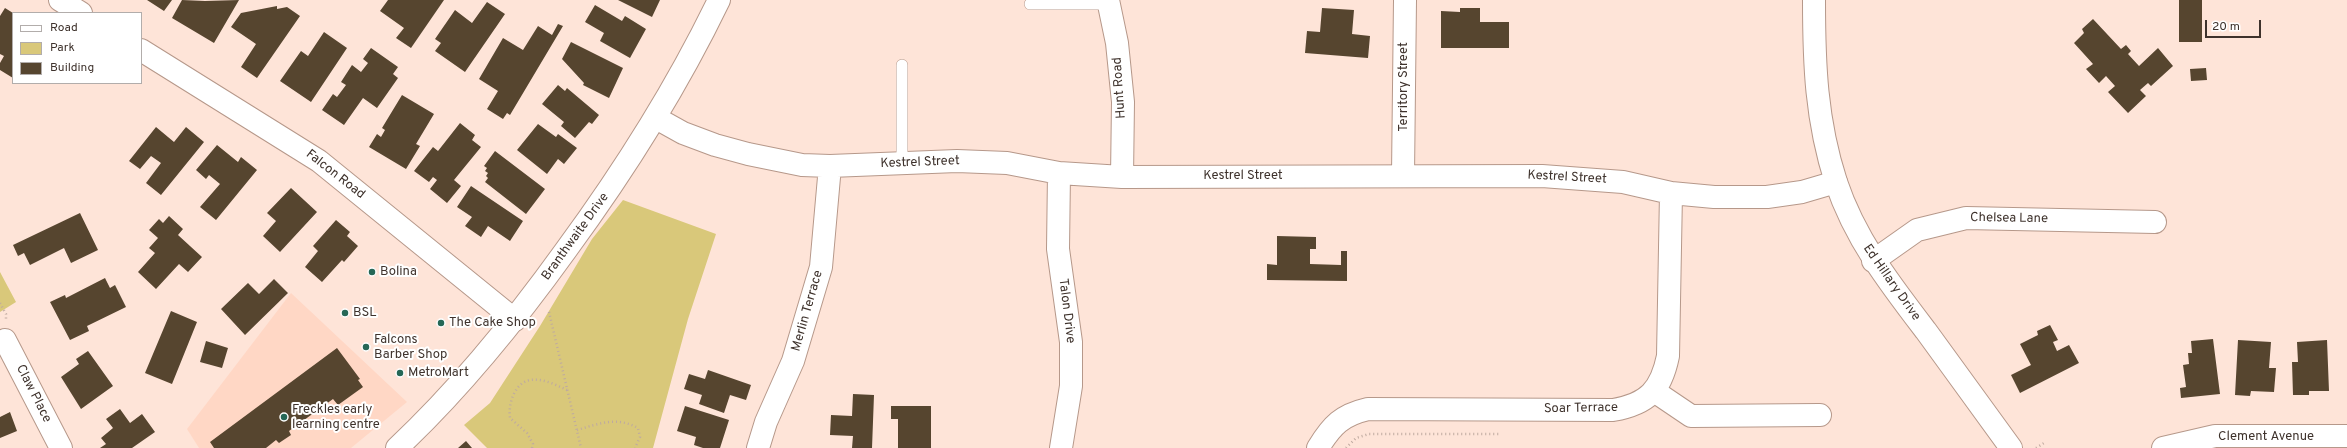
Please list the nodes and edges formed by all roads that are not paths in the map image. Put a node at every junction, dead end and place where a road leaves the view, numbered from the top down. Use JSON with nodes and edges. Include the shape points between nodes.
{"nodes":[{"id":1,"x":719,"y":0,"type":"edge"},
{"id":2,"x":1405,"y":0,"type":"edge"},
{"id":3,"x":1814,"y":0,"type":"edge"},
{"id":4,"x":1108,"y":2,"type":"edge"},
{"id":5,"x":1030,"y":4,"type":"dead end"},
{"id":6,"x":142,"y":51,"type":"edge"},
{"id":7,"x":902,"y":65,"type":"dead end"},
{"id":8,"x":656,"y":118,"type":"junction"},
{"id":9,"x":902,"y":164,"type":"junction"},
{"id":10,"x":830,"y":166,"type":"junction"},
{"id":11,"x":1059,"y":173,"type":"junction"},
{"id":12,"x":1403,"y":175,"type":"junction"},
{"id":13,"x":1122,"y":177,"type":"junction"},
{"id":14,"x":1836,"y":182,"type":"junction"},
{"id":15,"x":1671,"y":193,"type":"junction"},
{"id":16,"x":2155,"y":222,"type":"dead end"},
{"id":17,"x":1873,"y":261,"type":"junction"},
{"id":18,"x":515,"y":320,"type":"junction"},
{"id":19,"x":6,"y":340,"type":"dead end"},
{"id":20,"x":1654,"y":391,"type":"junction"},
{"id":21,"x":1820,"y":415,"type":"dead end"},
{"id":22,"x":2347,"y":436,"type":"edge"},
{"id":23,"x":61,"y":448,"type":"edge"},
{"id":24,"x":397,"y":448,"type":"edge"},
{"id":25,"x":758,"y":448,"type":"edge"},
{"id":26,"x":1061,"y":448,"type":"edge"},
{"id":27,"x":1318,"y":448,"type":"edge"},
{"id":28,"x":2011,"y":448,"type":"edge"},
{"id":29,"x":2163,"y":448,"type":"edge"}],
"edges":[{"from":1,"to":8,"type":"street","name":"Branthwaite Drive"},
{"from":2,"to":12,"type":"street","name":"Territory Street"},
{"from":3,"to":14,"type":"street","name":"Ed Hillary Drive","via":[[1816,91],[1824,137]]},
{"from":4,"to":5,"type":"lane"},
{"from":4,"to":13,"type":"street","name":"Hunt Road","via":[[1123,102]]},
{"from":6,"to":18,"type":"street","name":"Falcon Road","via":[[319,161]]},
{"from":7,"to":9,"type":"lane"},
{"from":8,"to":10,"type":"street","name":"Kestrel Street","via":[[683,133],[715,145],[802,165]]},
{"from":8,"to":18,"type":"street","name":"Branthwaite Drive","via":[[614,184]]},
{"from":9,"to":10,"type":"street","name":"Kestrel Street"},
{"from":9,"to":11,"type":"street","name":"Kestrel Street","via":[[957,161],[1007,163]]},
{"from":10,"to":25,"type":"street","name":"Merlin Terrace","via":[[821,267],[793,361],[766,422]]},
{"from":11,"to":13,"type":"street","name":"Kestrel Street"},
{"from":11,"to":26,"type":"street","name":"Talon Drive","via":[[1058,249],[1071,342],[1071,386]]},
{"from":12,"to":13,"type":"street","name":"Kestrel Street"},
{"from":12,"to":15,"type":"street","name":"Kestrel Street","via":[[1602,179]]},
{"from":14,"to":15,"type":"street","name":"Kestrel Street","via":[[1802,192],[1767,197],[1714,197]]},
{"from":14,"to":17,"type":"street","name":"Ed Hillary Drive","via":[[1860,239]]},
{"from":15,"to":20,"type":"street","name":"Soar Terrace","via":[[1668,356],[1661,380]]},
{"from":16,"to":17,"type":"street","name":"Chelsea Lane","via":[[1966,218],[1917,230]]},
{"from":17,"to":28,"type":"street","name":"Ed Hillary Drive"},
{"from":18,"to":24,"type":"street","name":"Branthwaite Drive","via":[[488,353]]},
{"from":19,"to":23,"type":"street","name":"Claw Place"},
{"from":20,"to":21,"type":"street","via":[[1691,416]]},
{"from":20,"to":27,"type":"street","name":"Soar Terrace","via":[[1642,402],[1613,410],[1368,409],[1351,413],[1337,422]]},
{"from":22,"to":29,"type":"street","name":"Clement Avenue","via":[[2215,436]]}]}
